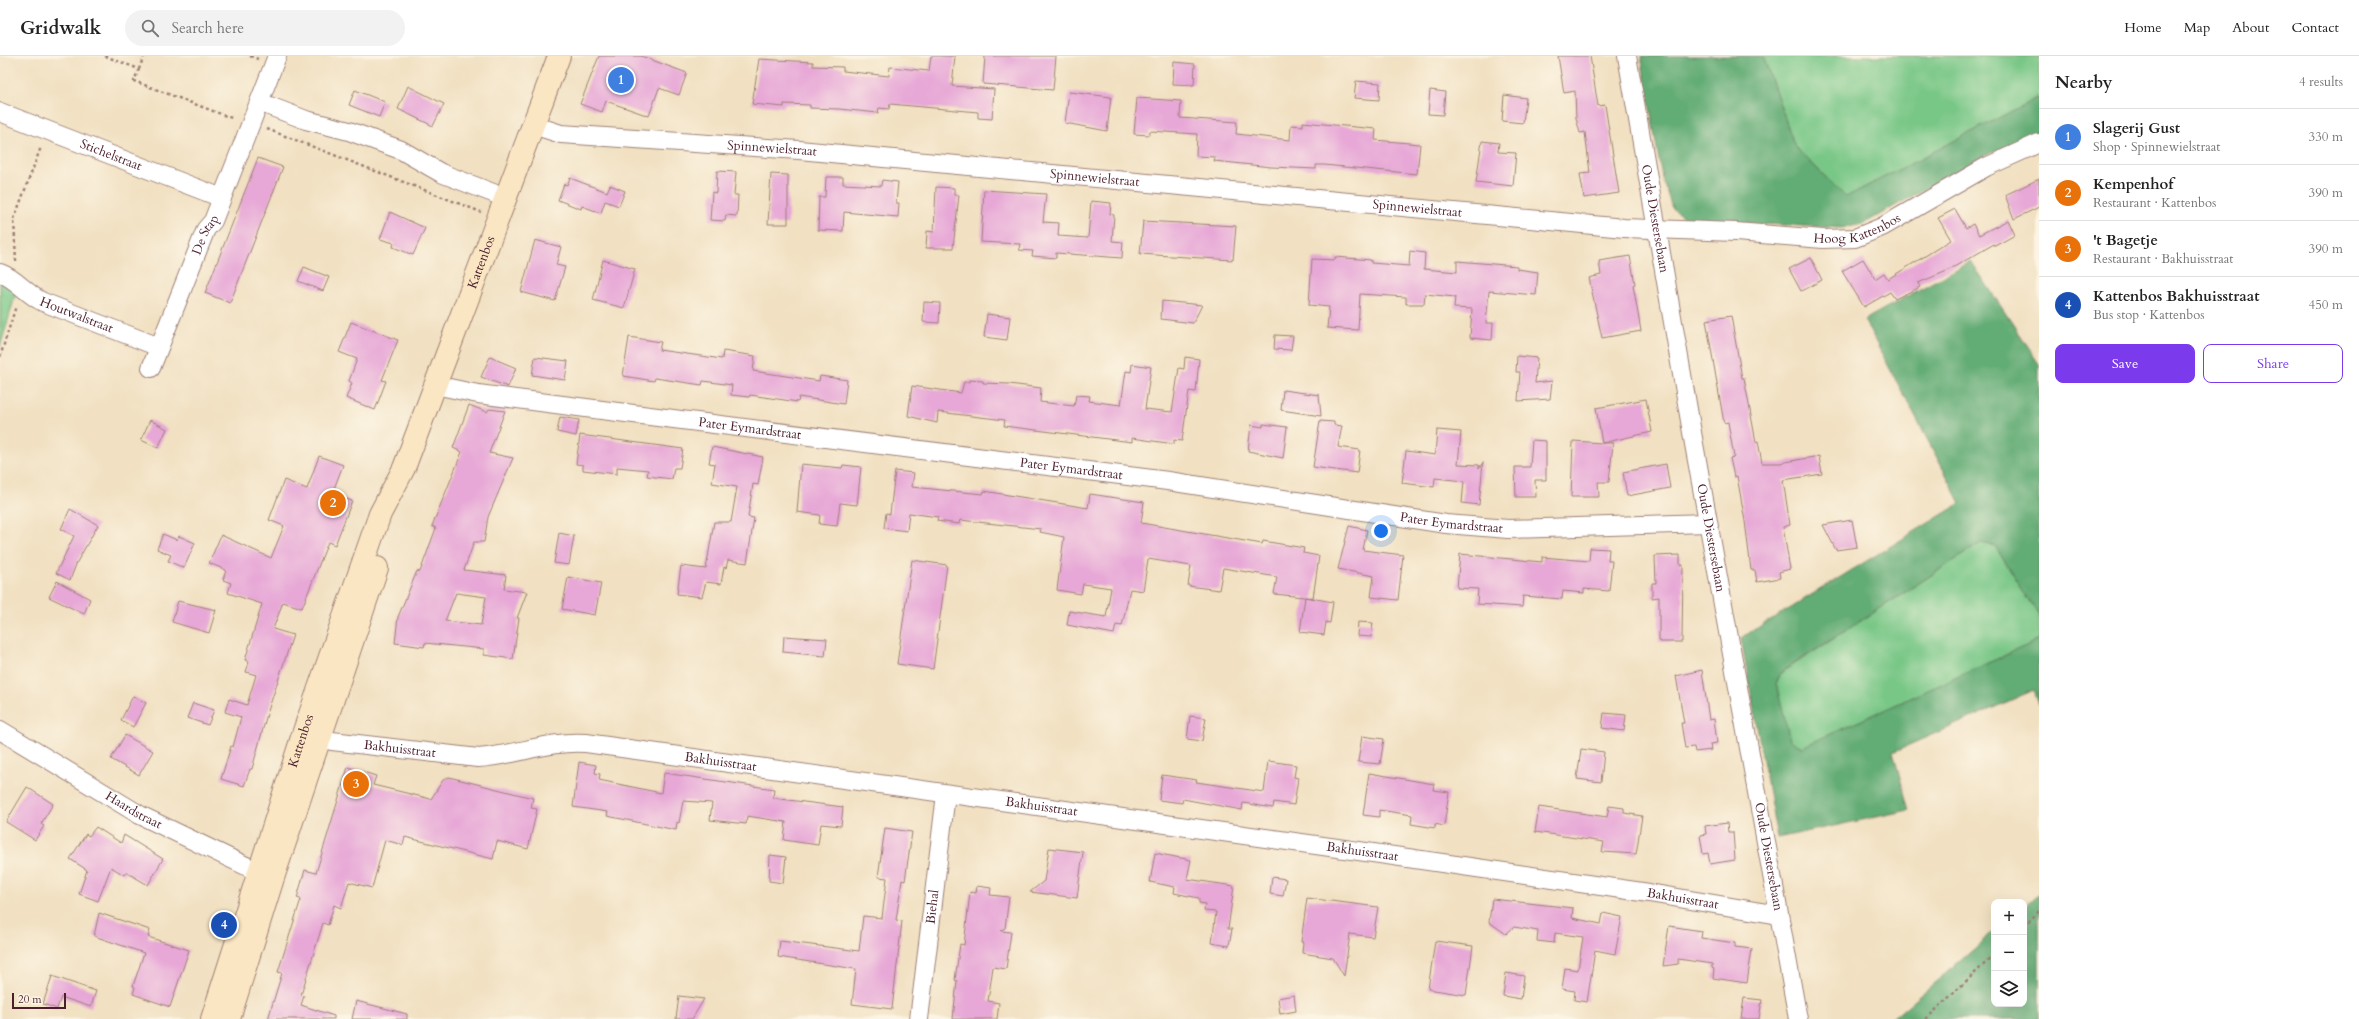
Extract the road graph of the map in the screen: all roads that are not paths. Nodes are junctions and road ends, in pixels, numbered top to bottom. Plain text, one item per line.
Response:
1 (277, 56) edge
2 (559, 56) edge
3 (1627, 56) edge
4 (259, 102) junction
5 (0, 112) edge
6 (533, 125) junction
7 (2039, 142) edge
8 (222, 198) junction
9 (506, 198) junction
10 (1656, 229) junction
11 (0, 273) edge
12 (159, 347) junction
13 (151, 368) dead end
14 (435, 385) junction
15 (1708, 523) junction
16 (0, 730) edge
17 (312, 736) junction
18 (946, 794) junction
19 (266, 875) junction
20 (1779, 915) junction
21 (212, 1019) edge
22 (229, 1019) edge
23 (919, 1019) edge
24 (1798, 1019) edge

1 - 4 street, De Stap
2 - 6 main road, Kattenbos
3 - 10 street, Oude Diestersebaan
4 - 8 street, De Stap
4 - 9 street
5 - 8 street, Stichelstraat
6 - 9 main road, Kattenbos
6 - 10 street, Spinnewielstraat
7 - 10 street, Hoog Kattenbos
8 - 12 street, De Stap
9 - 14 main road, Kattenbos
10 - 15 street, Oude Diestersebaan
11 - 12 street, Houtwalstraat
12 - 13 street, De Stap
14 - 15 street, Pater Eymardstraat
14 - 17 main road, Kattenbos
15 - 20 street, Oude Diestersebaan
16 - 19 street, Haardstraat
17 - 18 street, Bakhuisstraat
17 - 19 main road, Kattenbos
18 - 20 street, Bakhuisstraat
18 - 23 street, Biehal
19 - 21 main road, Kattenbos
19 - 22 main road, Kattenbos
20 - 24 street, Oude Diestersebaan

